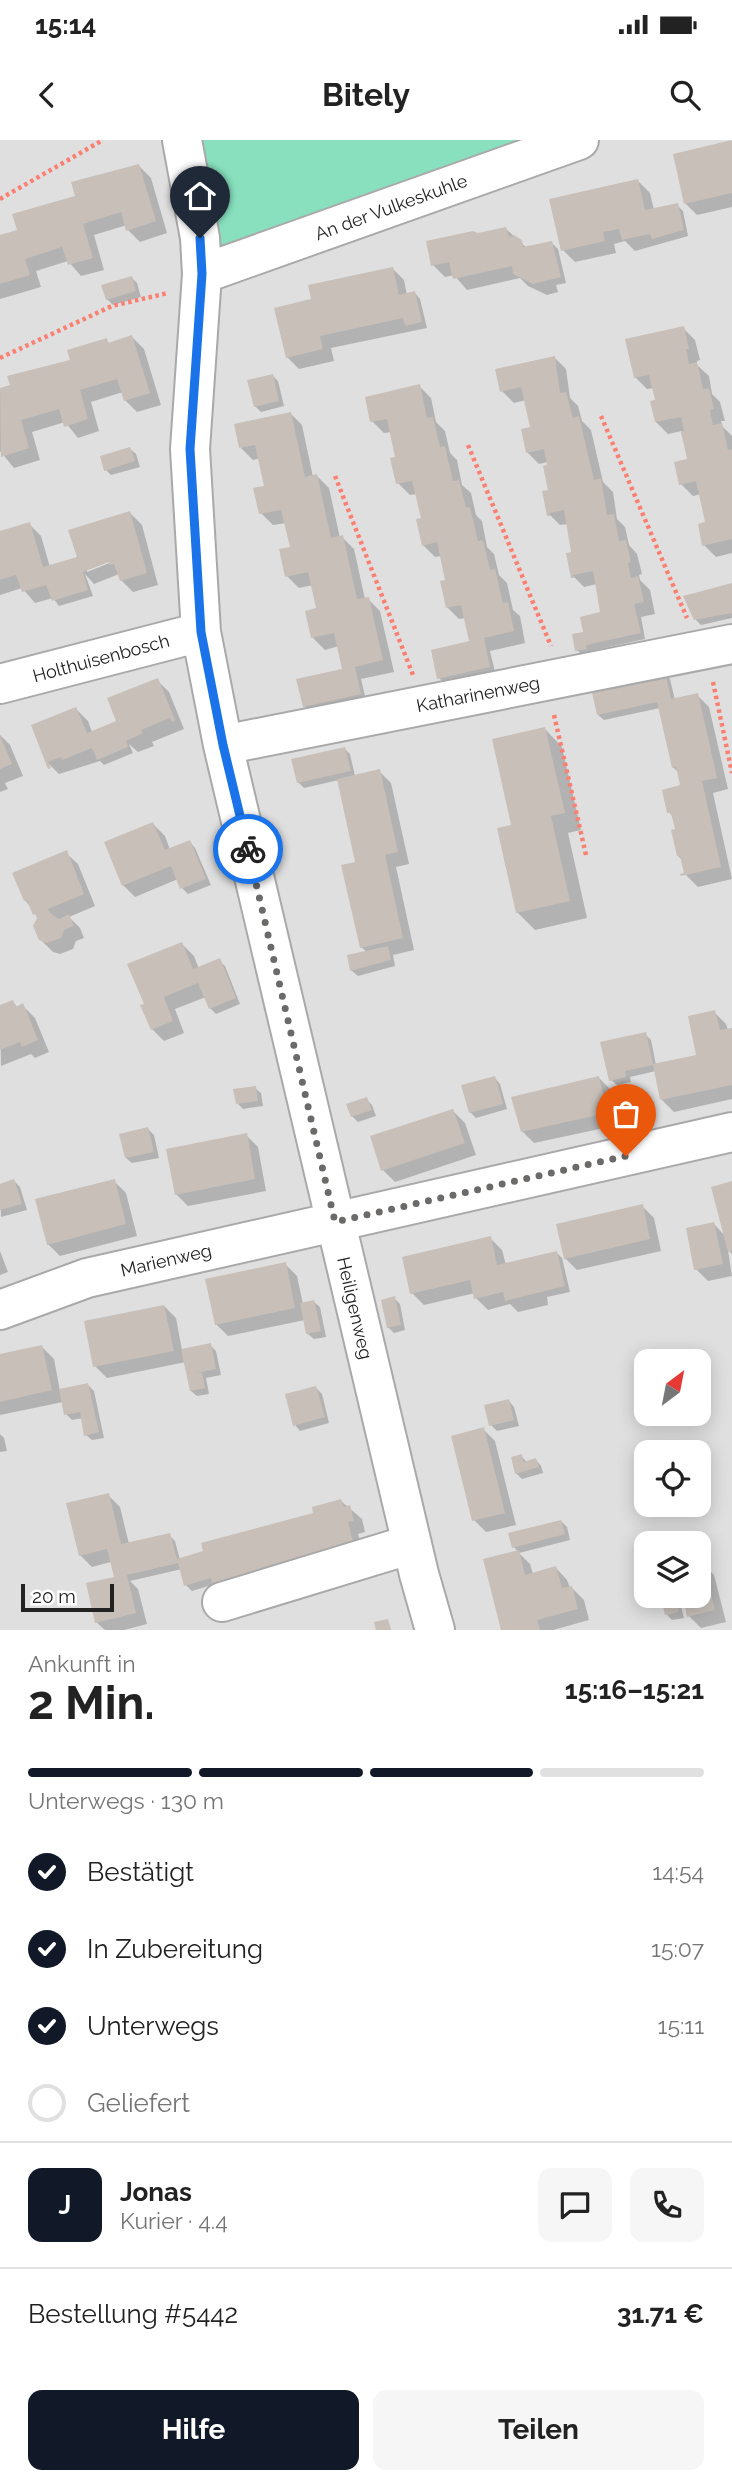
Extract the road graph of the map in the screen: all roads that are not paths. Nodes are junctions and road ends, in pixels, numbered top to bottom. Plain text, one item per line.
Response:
1 (182, 140) edge
2 (579, 140) edge
3 (201, 266) junction
4 (201, 632) junction
5 (713, 649) edge
6 (0, 684) edge
7 (223, 745) junction
8 (732, 1132) edge
9 (335, 1222) junction
10 (0, 1310) edge
11 (412, 1544) junction
12 (222, 1602) dead end
13 (435, 1630) edge

1 - 3 street, Heiligenweg
2 - 3 street, An der Vulkeskuhle
3 - 4 street, Heiligenweg
4 - 6 street, Holthuisenbosch
4 - 7 street, Heiligenweg
5 - 7 street, Katharinenweg
7 - 9 street, Heiligenweg
8 - 9 street, Marienweg
9 - 10 street, Marienweg
9 - 11 street, Heiligenweg
11 - 12 street
11 - 13 street, Heiligenweg

